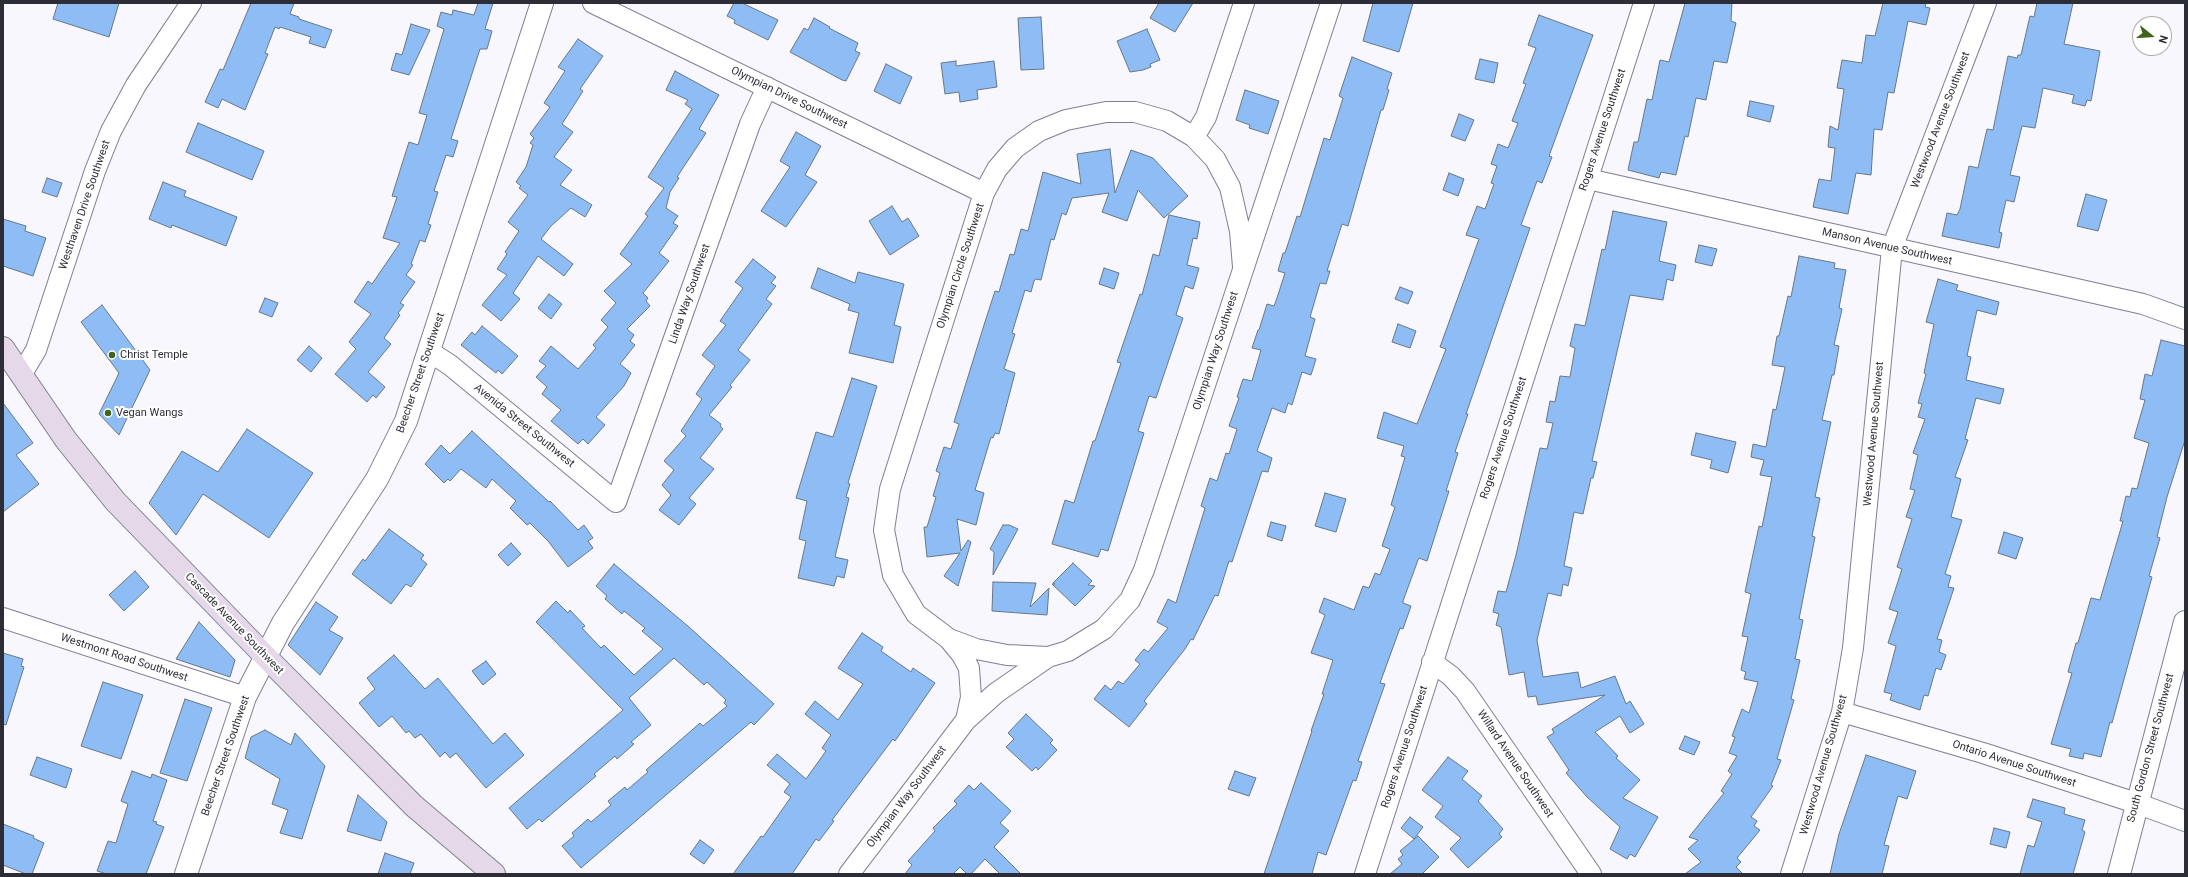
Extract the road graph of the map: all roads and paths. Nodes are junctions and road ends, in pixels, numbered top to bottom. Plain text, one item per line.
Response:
1 (191, 3) edge
2 (542, 3) edge
3 (593, 3) edge
4 (1244, 3) edge
5 (1331, 3) edge
6 (1644, 3) edge
7 (1986, 3) edge
8 (767, 88) junction
9 (1194, 137) junction
10 (1588, 180) junction
11 (984, 193) junction
12 (1892, 248) junction
13 (1243, 267) junction
14 (2185, 319) edge
15 (3, 348) edge
16 (430, 352) junction
17 (21, 375) junction
18 (616, 502) joint
19 (3, 618) edge
20 (2185, 622) edge
21 (949, 639) junction
22 (1007, 655) joint
23 (266, 657) junction
24 (1048, 657) junction
25 (1432, 662) junction
26 (245, 697) junction
27 (1842, 712) junction
28 (966, 720) junction
29 (2136, 803) junction
30 (2185, 821) edge
31 (186, 874) edge
32 (494, 874) edge
33 (849, 874) edge
34 (1365, 874) edge
35 (1590, 874) edge
36 (1791, 874) edge
37 (2119, 874) edge

1 - 17 street, Westhaven Drive Southwest
2 - 16 street, Beecher Street Southwest
3 - 8 street, Olympian Drive Southwest
4 - 9 street
5 - 13 street, Olympian Way Southwest
6 - 10 street, Rogers Avenue Southwest
7 - 12 street, Westwood Avenue Southwest
8 - 11 street, Olympian Drive Southwest
8 - 18 street, Linda Way Southwest
9 - 11 street, Olympian Circle Southwest
9 - 13 street, Olympian Circle Southwest
10 - 12 street, Manson Avenue Southwest
10 - 25 street, Rogers Avenue Southwest
11 - 21 street, Olympian Circle Southwest
12 - 14 street, Manson Avenue Southwest
12 - 27 street, Westwood Avenue Southwest
13 - 24 street, Olympian Way Southwest
15 - 17 main road, Cascade Avenue Southwest
16 - 18 street, Avenida Street Southwest
16 - 23 street, Beecher Street Southwest
17 - 23 main road, Cascade Avenue Southwest
19 - 26 street, Westmont Road Southwest
20 - 29 street, South Gordon Street Southwest
21 - 22 street, Olympian Circle Southwest
21 - 28 street, Olympian Way Southwest
22 - 24 street, Olympian Way Southwest
23 - 26 street, Beecher Street Southwest
23 - 32 main road, Cascade Avenue Southwest
24 - 28 street, Olympian Way Southwest
25 - 34 street, Rogers Avenue Southwest
25 - 35 street, Willard Avenue Southwest
26 - 31 street, Beecher Street Southwest
27 - 29 street, Ontario Avenue Southwest
27 - 36 street, Westwood Avenue Southwest
28 - 33 street, Olympian Way Southwest
29 - 30 street, Ontario Avenue Southwest
29 - 37 street, South Gordon Street Southwest

